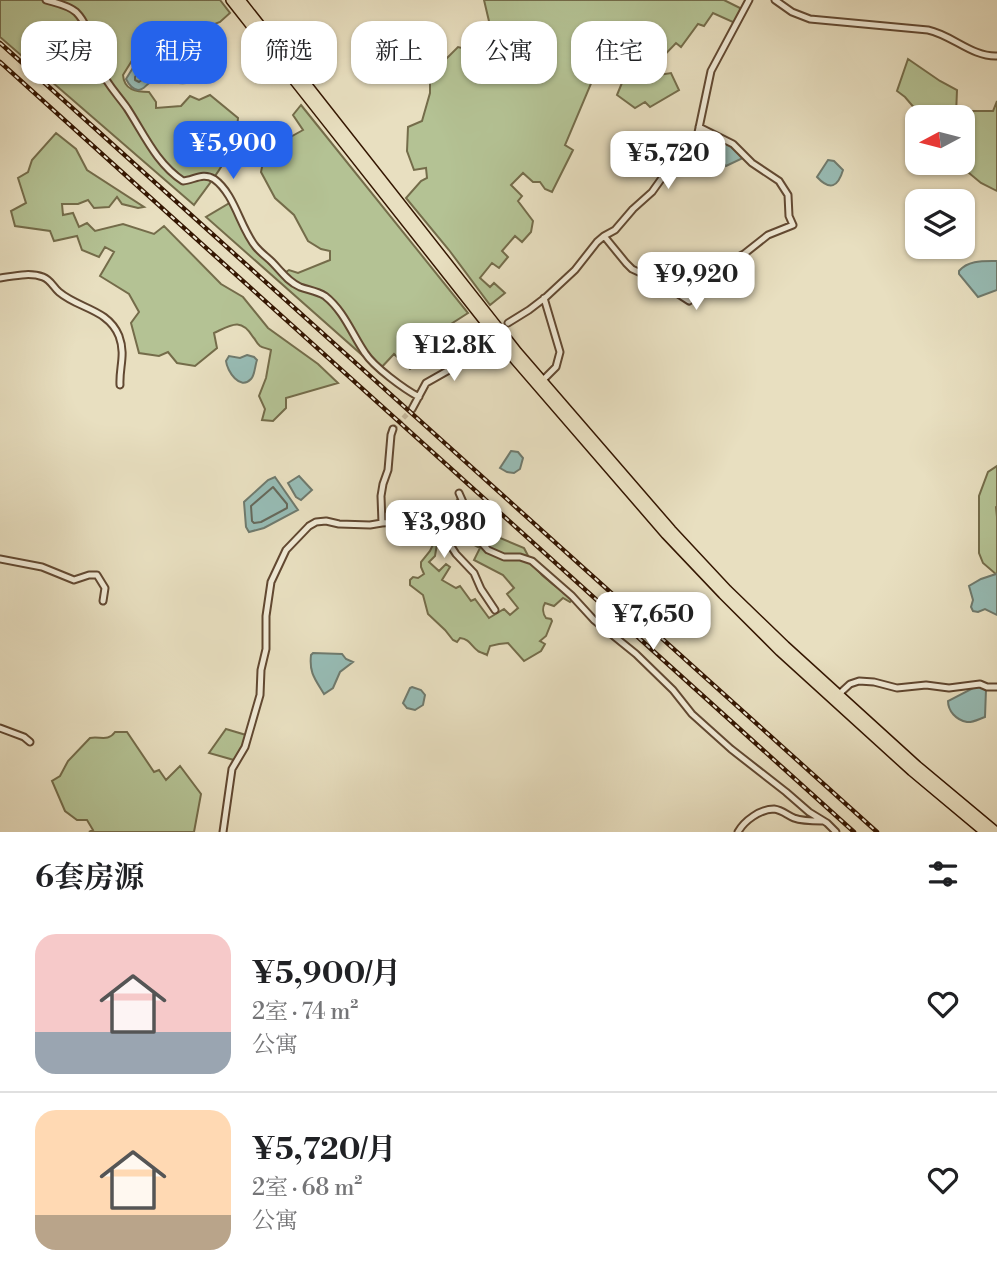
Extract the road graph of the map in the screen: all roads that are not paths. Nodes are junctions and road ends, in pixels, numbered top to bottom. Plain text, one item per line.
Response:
1 (46, 0) edge
2 (232, 0) edge
3 (240, 0) edge
4 (749, 0) edge
5 (775, 0) edge
6 (997, 56) edge
7 (699, 127) junction
8 (604, 236) junction
9 (0, 278) edge
10 (544, 298) junction
11 (508, 323) dead end
12 (486, 338) dead end
13 (541, 382) junction
14 (120, 385) dead end
15 (419, 397) junction
16 (412, 409) tunnel mouth
17 (393, 429) tunnel mouth
18 (459, 493) dead end
19 (468, 514) junction
20 (382, 523) junction
21 (450, 545) junction
22 (0, 559) edge
23 (103, 601) dead end
24 (495, 610) dead end
25 (997, 687) edge
26 (838, 695) junction
27 (0, 728) edge
28 (30, 742) dead end
29 (824, 821) junction
30 (223, 832) edge
31 (738, 832) edge
32 (836, 832) edge
33 (985, 832) edge
34 (996, 832) edge

1 - 15 street
2 - 33 main road
3 - 13 main road
4 - 7 street
5 - 6 street
7 - 8 street
7 - 8 street
8 - 10 street
9 - 14 street
10 - 11 street
10 - 13 street
12 - 15 street
13 - 26 main road
15 - 16 street
17 - 20 street
18 - 19 street
19 - 21 street
19 - 29 street
20 - 21 street
20 - 30 street
21 - 24 street
22 - 23 street
25 - 26 street
26 - 34 main road
27 - 28 street
29 - 31 street
29 - 32 street

